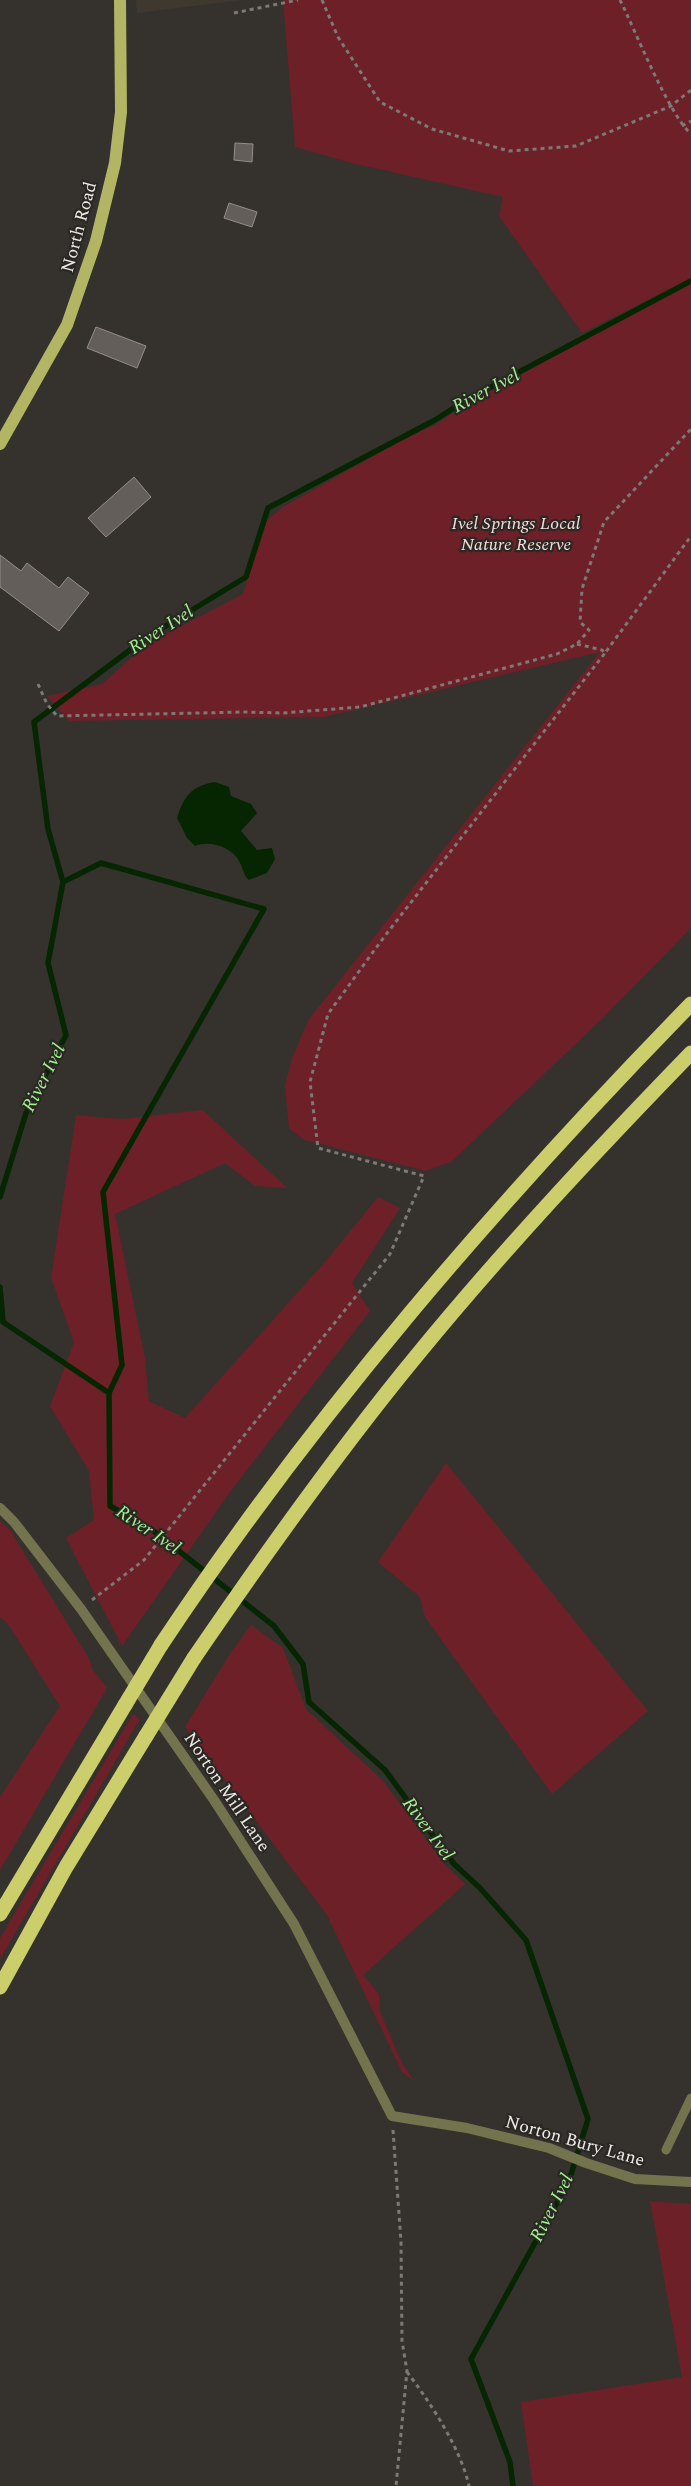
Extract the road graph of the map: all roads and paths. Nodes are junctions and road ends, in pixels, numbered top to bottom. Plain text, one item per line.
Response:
1 (120, 0) edge
2 (298, 0) edge
3 (322, 0) edge
4 (620, 0) edge
5 (234, 13) dead end
6 (691, 90) edge
7 (671, 106) junction
8 (691, 120) edge
9 (682, 126) junction
10 (691, 134) edge
11 (691, 430) edge
12 (0, 444) edge
13 (691, 536) edge
14 (577, 644) junction
15 (605, 653) junction
16 (38, 684) dead end
17 (691, 1004) edge
18 (691, 1053) edge
19 (0, 1508) edge
20 (81, 1609) junction
21 (0, 1914) edge
22 (0, 1987) edge
23 (691, 2098) edge
24 (392, 2116) junction
25 (666, 2150) dead end
26 (691, 2182) edge
27 (407, 2371) junction
28 (396, 2486) edge
29 (469, 2486) edge

1 - 12 main road, North Road
2 - 5 path
3 - 7 path
4 - 7 path
6 - 7 path
7 - 9 path
8 - 9 path
9 - 10 path
11 - 14 path
13 - 15 path
14 - 15 path
14 - 16 path
15 - 20 path
17 - 21 highway, bridge
18 - 22 highway, bridge
19 - 20 street, Norton Mill Lane
20 - 24 street, Norton Mill Lane
23 - 25 lane
24 - 26 street, Norton Bury Lane
24 - 27 path
27 - 28 path
27 - 29 path

